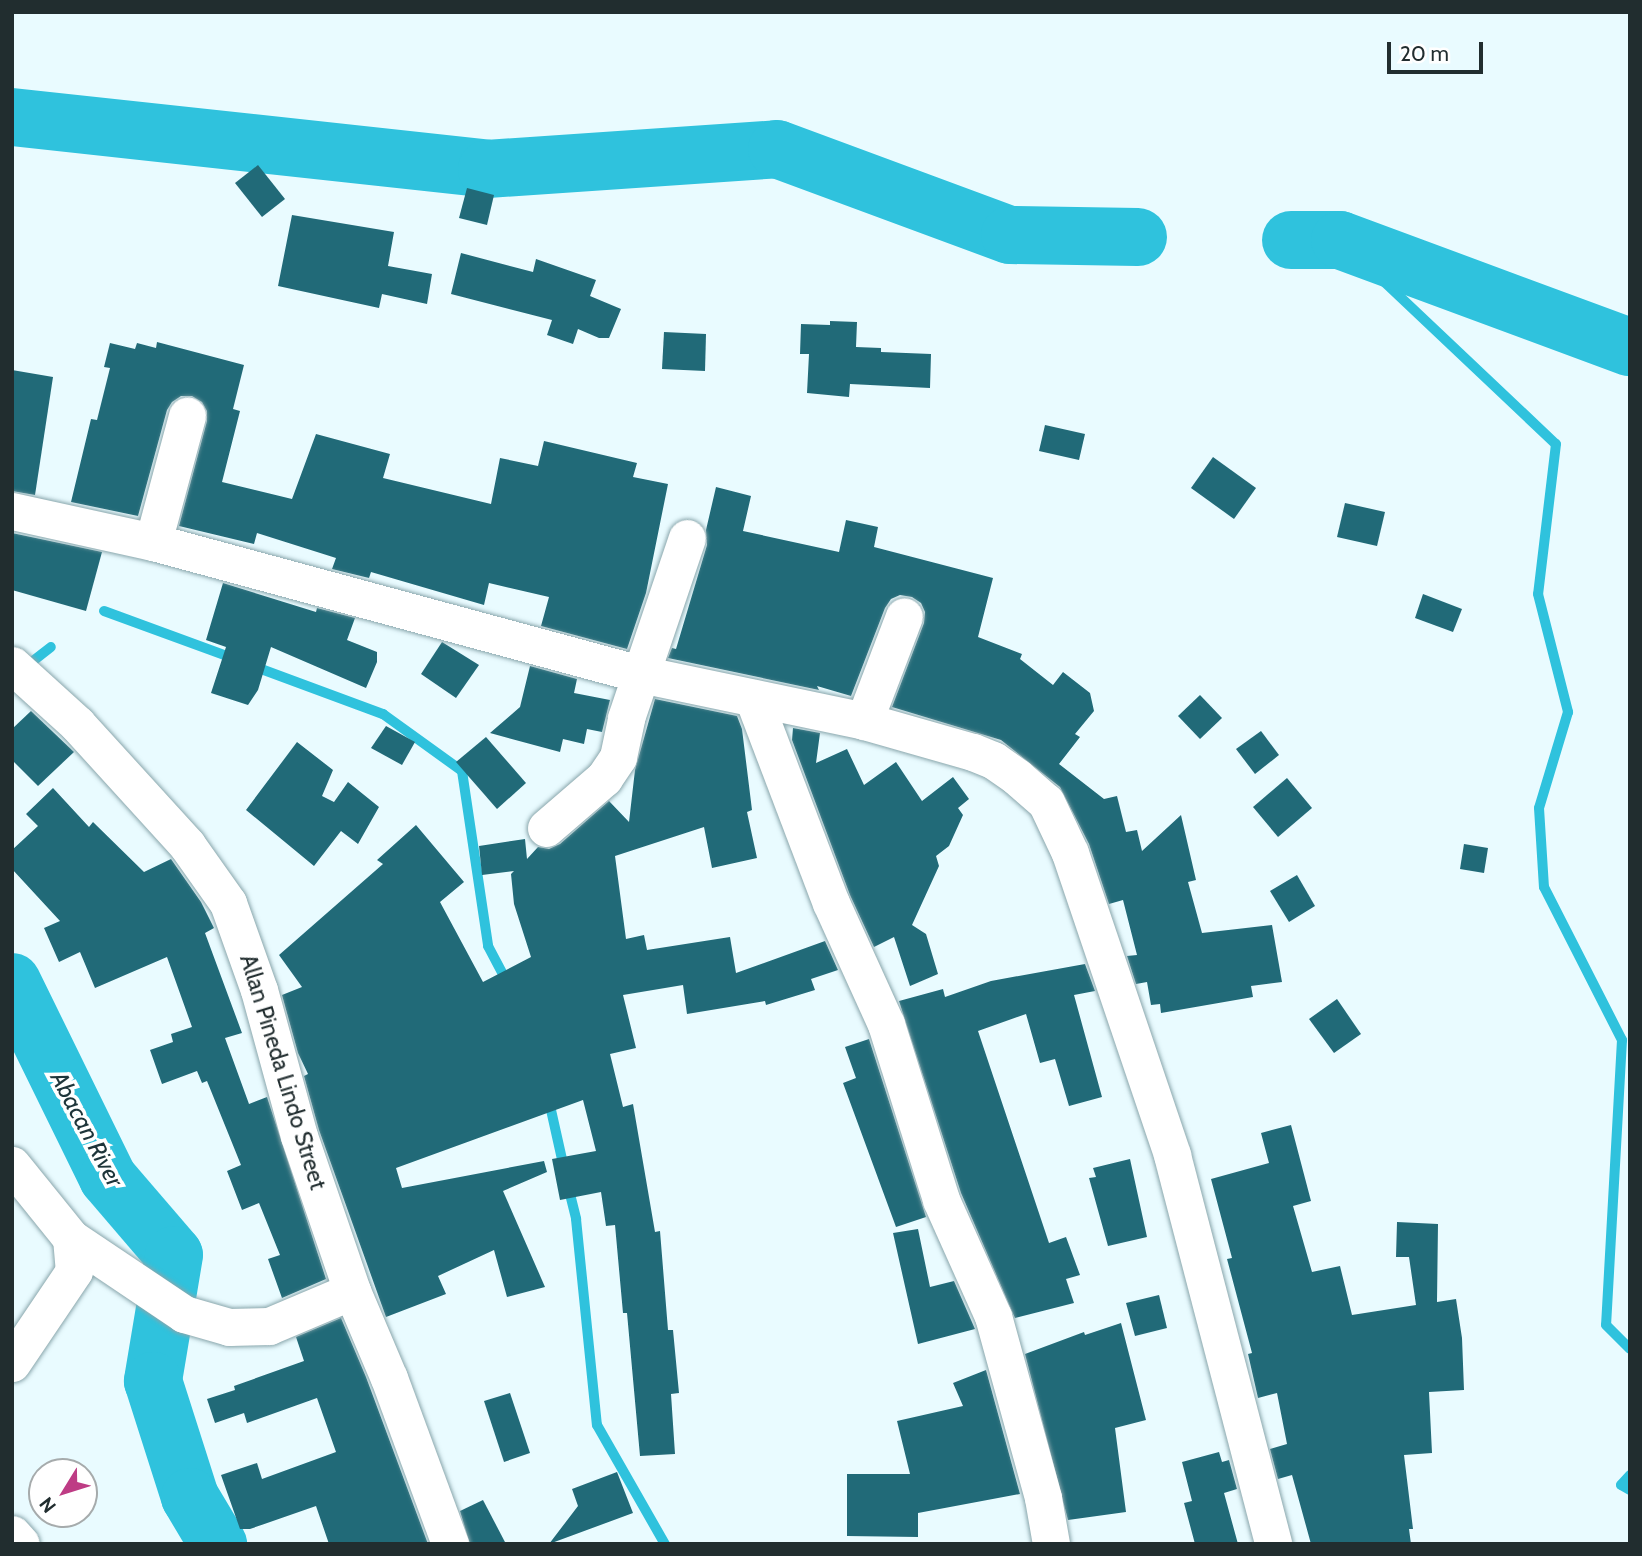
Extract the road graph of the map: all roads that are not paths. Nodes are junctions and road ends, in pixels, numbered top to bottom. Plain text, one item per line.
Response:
1 (187, 416) dead end
2 (12, 512) edge
3 (687, 537) dead end
4 (153, 542) junction
5 (904, 616) dead end
6 (12, 665) edge
7 (640, 674) junction
8 (753, 698) junction
9 (864, 721) junction
10 (546, 828) dead end
11 (12, 1166) edge
12 (71, 1238) junction
13 (352, 1291) junction
14 (12, 1363) edge
15 (12, 1534) edge
16 (21, 1544) edge
17 (450, 1544) edge
18 (1051, 1544) edge
19 (1273, 1544) edge

1 - 4 street
2 - 4 street
3 - 7 street
4 - 7 street
5 - 9 street
6 - 13 street, Allan Pineda Lindo Street
7 - 8 street
7 - 10 street
8 - 9 street
8 - 18 street
9 - 19 street
11 - 12 street
12 - 13 street
12 - 14 street
13 - 17 street, Allan Pineda Lindo Street
15 - 16 street

